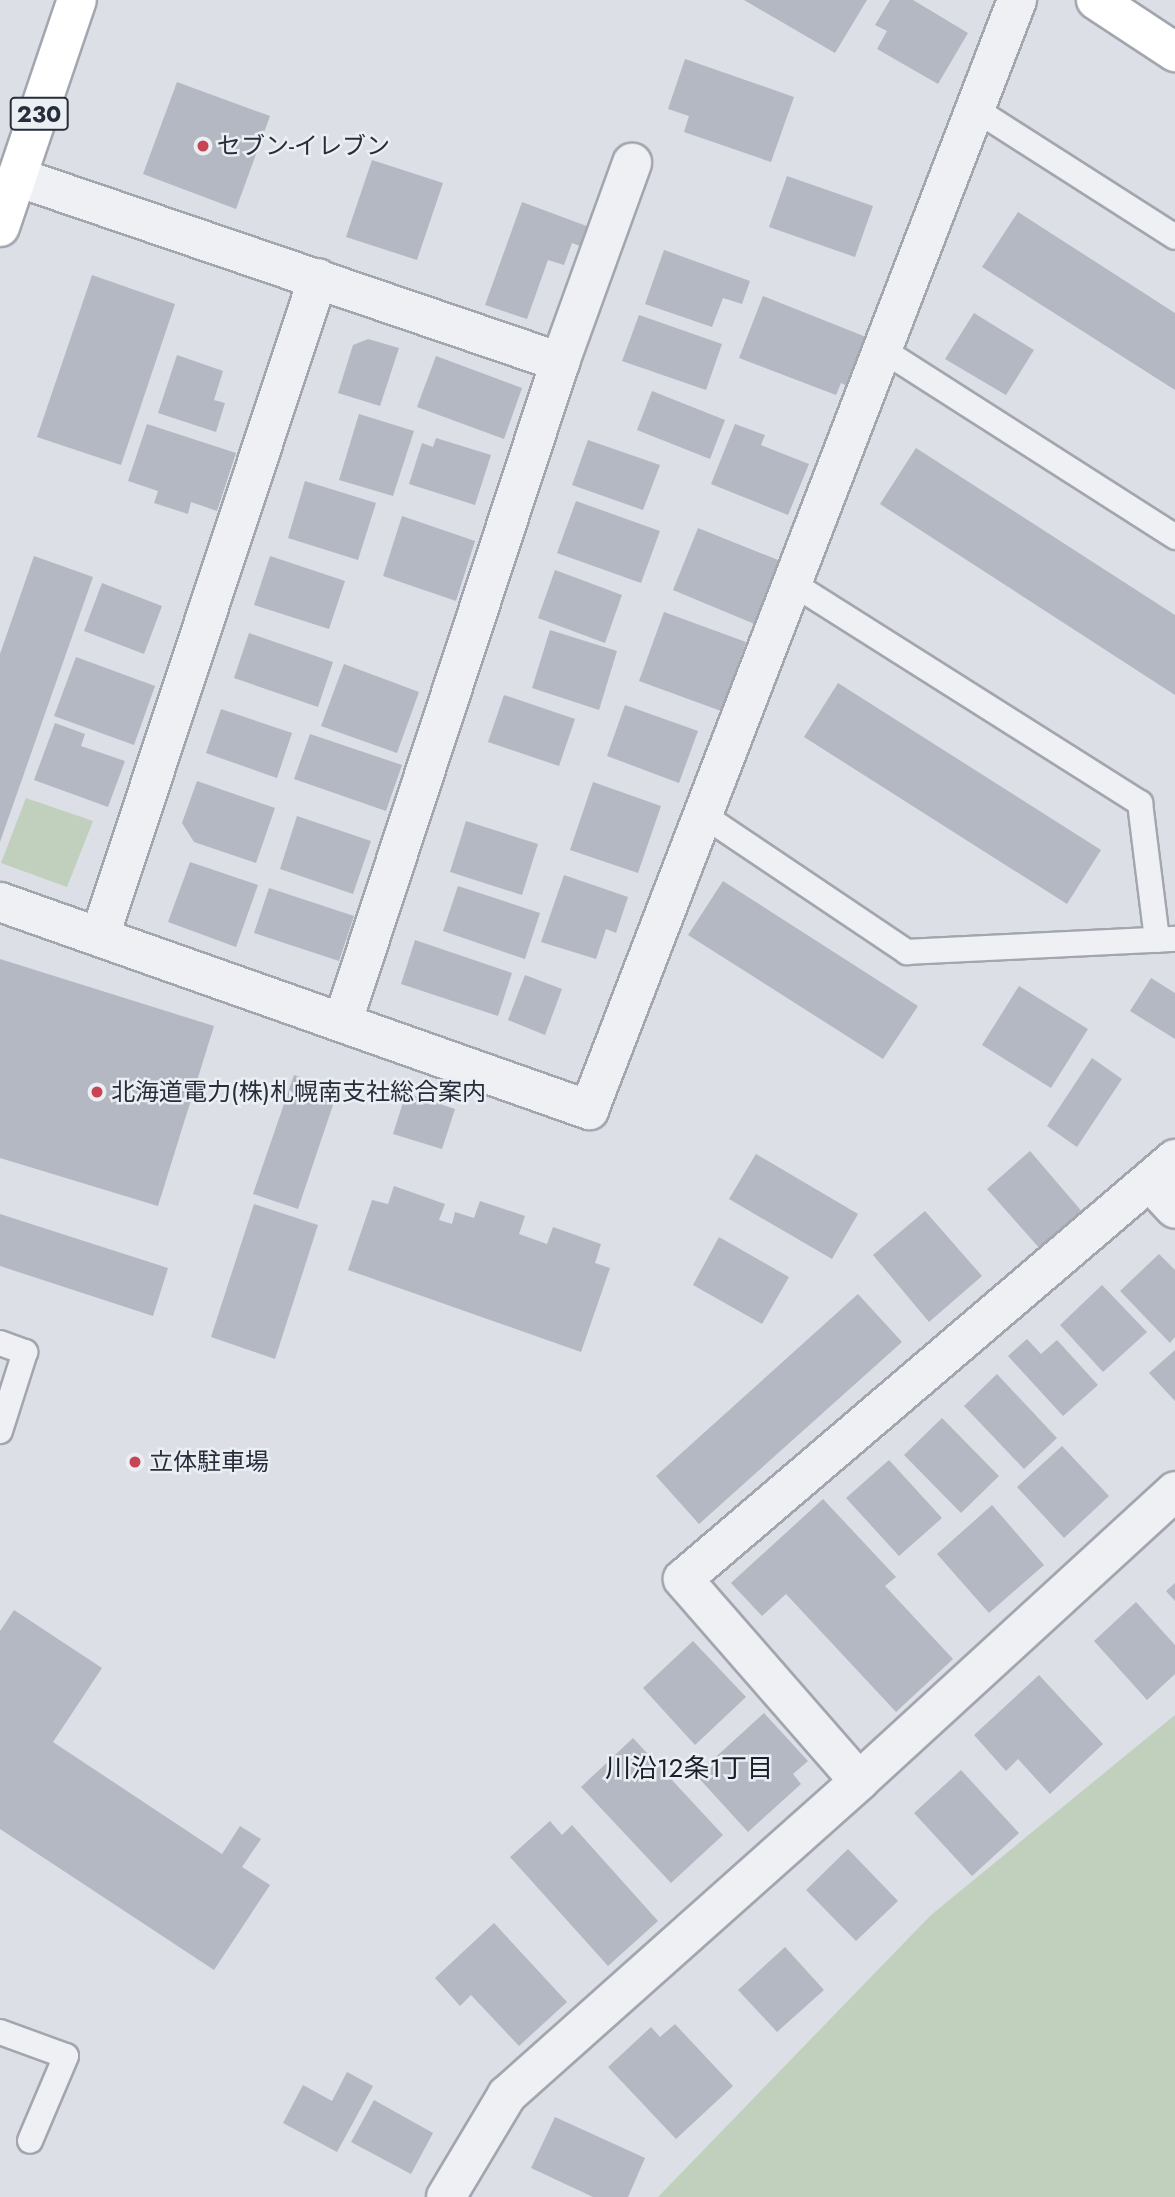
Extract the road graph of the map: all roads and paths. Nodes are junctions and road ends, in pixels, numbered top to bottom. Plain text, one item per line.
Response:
1 (77, 0) edge
2 (1017, 0) edge
3 (1096, 0) edge
4 (1175, 52) edge
5 (975, 109) junction
6 (632, 163) dead end
7 (17, 177) junction
8 (0, 228) edge
9 (1175, 237) edge
10 (318, 278) junction
11 (883, 350) junction
12 (560, 362) junction
13 (1175, 537) edge
14 (792, 583) junction
15 (703, 815) junction
16 (0, 902) edge
17 (100, 936) junction
18 (1166, 940) edge
19 (344, 1021) junction
20 (1167, 1183) edge
21 (0, 1343) edge
22 (0, 1431) edge
23 (1175, 1491) edge
24 (859, 1781) junction
25 (0, 2032) edge
26 (30, 2141) dead end
27 (446, 2197) edge

1 - 7 main road, 230
2 - 5 street
3 - 4 main road
5 - 9 lane
5 - 11 street
6 - 12 street
7 - 8 main road, 230
7 - 10 street
10 - 12 street
10 - 17 street
11 - 13 lane
11 - 14 street
12 - 19 street
14 - 15 street
14 - 18 lane
15 - 18 lane
15 - 19 street
16 - 17 street
17 - 19 street
20 - 24 street
21 - 22 lane
23 - 24 street
24 - 27 street
25 - 26 lane

